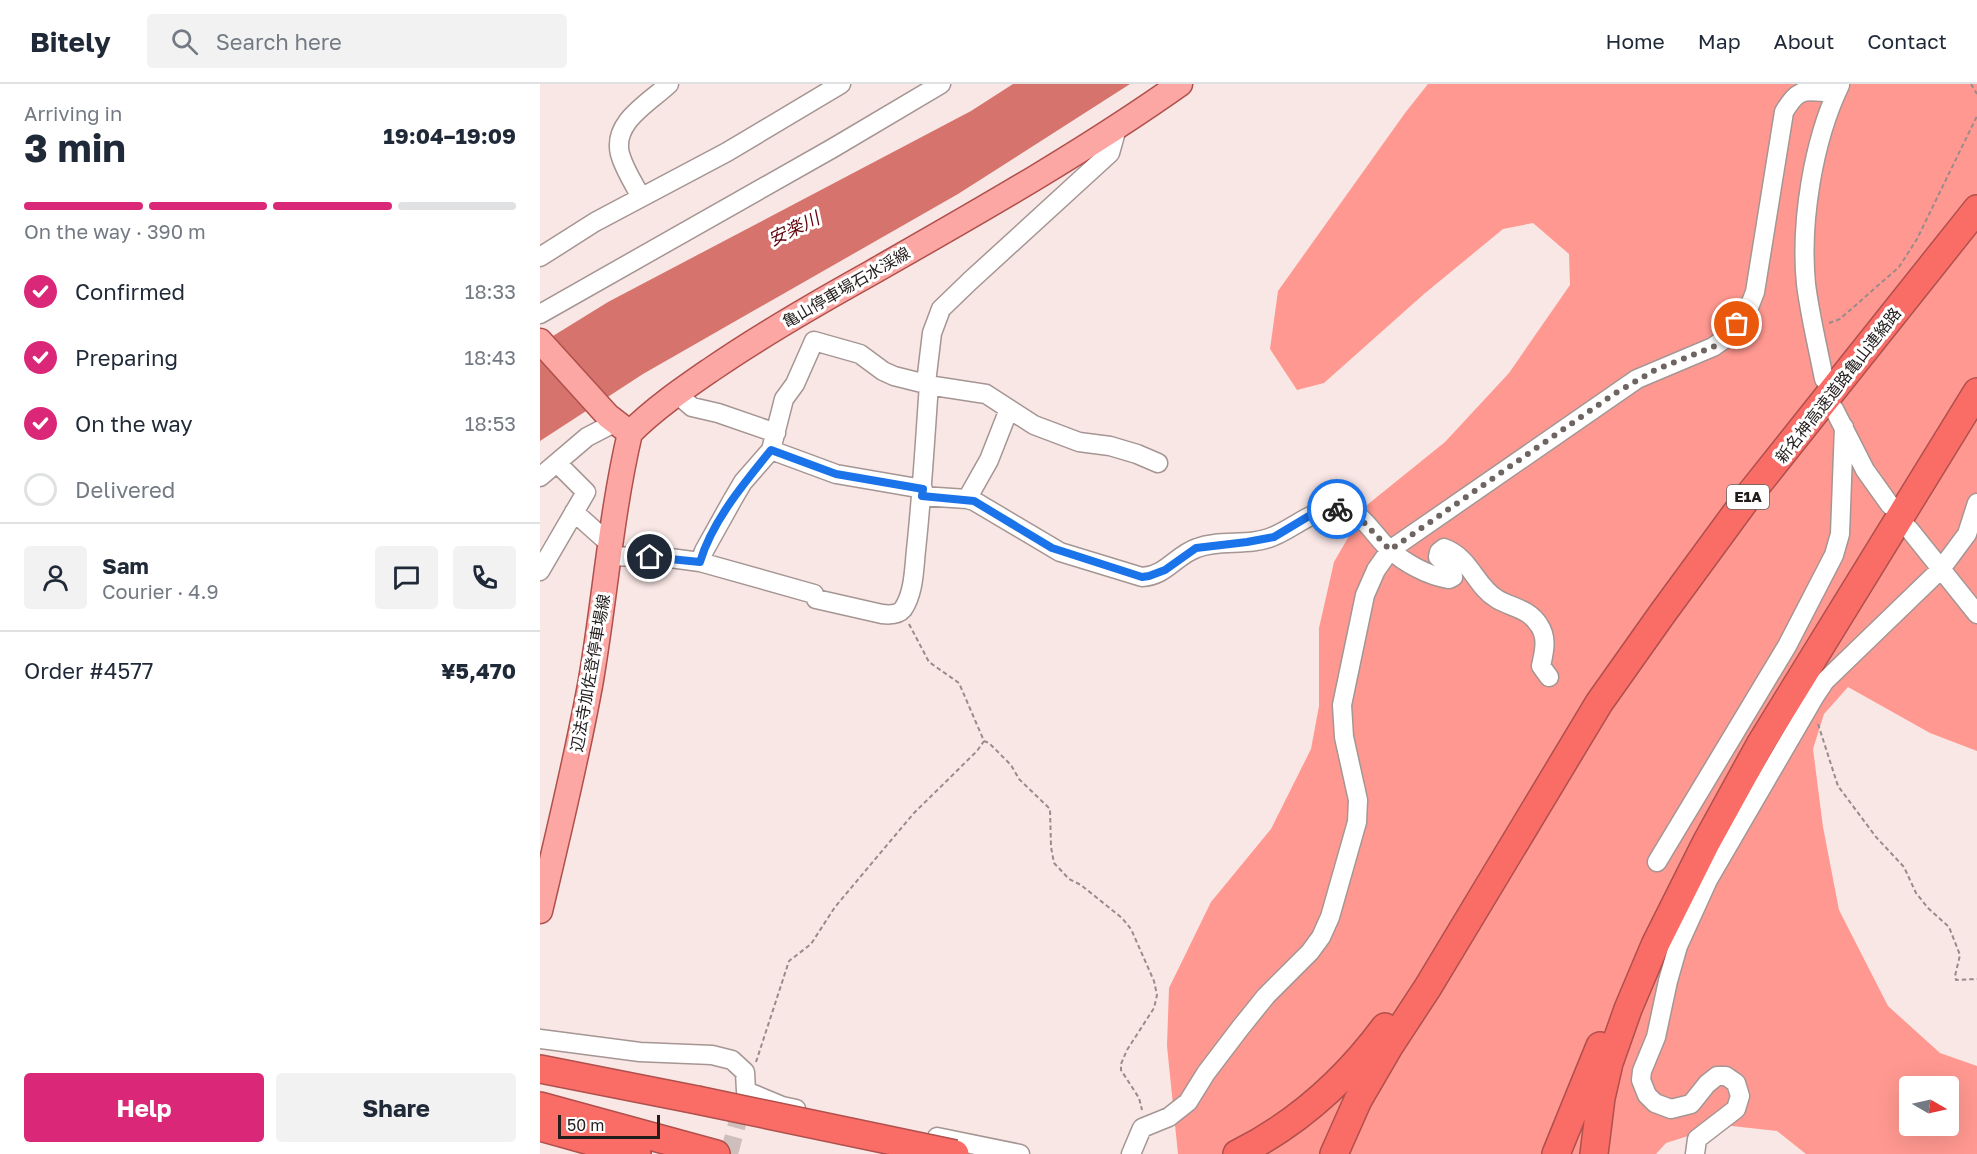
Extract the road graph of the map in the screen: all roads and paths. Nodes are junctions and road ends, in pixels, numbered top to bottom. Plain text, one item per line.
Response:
1 (669, 84) edge
2 (841, 84) edge
3 (941, 84) edge
4 (1180, 84) edge
5 (1971, 84) edge
6 (1838, 89) edge
7 (1977, 94) edge
8 (1977, 116) edge
9 (1117, 128) junction
10 (641, 197) junction
11 (1977, 209) edge
12 (540, 257) edge
13 (540, 314) edge
14 (1812, 320) junction
15 (540, 341) edge
16 (1824, 379) dead end
17 (927, 384) junction
18 (1977, 392) edge
19 (676, 393) junction
20 (1009, 409) junction
21 (1834, 409) dead end
22 (618, 424) junction
23 (1844, 427) junction
24 (774, 442) junction
25 (548, 462) edge
26 (1158, 463) dead end
27 (540, 477) edge
28 (923, 493) junction
29 (967, 499) junction
30 (1977, 502) edge
31 (1890, 506) dead end
32 (574, 512) junction
33 (1900, 531) junction
34 (1390, 550) junction
35 (610, 551) junction
36 (700, 562) junction
37 (1941, 569) junction
38 (540, 571) edge
39 (902, 611) junction
40 (1977, 614) edge
41 (1549, 677) dead end
42 (1809, 709) junction
43 (984, 741) junction
44 (1540, 801) junction
45 (1657, 862) dead end
46 (540, 911) edge
47 (1977, 979) edge
48 (540, 1039) edge
49 (540, 1069) edge
50 (745, 1072) junction
51 (746, 1091) junction
52 (540, 1106) edge
53 (738, 1120) tunnel mouth
54 (540, 1127) edge
55 (1142, 1128) junction
56 (636, 1154) edge
57 (716, 1154) edge
58 (955, 1154) edge
59 (1020, 1154) edge
60 (1131, 1154) edge
61 (1237, 1154) edge
62 (1334, 1154) edge
63 (1556, 1154) edge
64 (1594, 1154) edge
65 (1695, 1154) edge

1 - 10 street
2 - 10 street
3 - 13 street
4 - 9 main road, 亀山停車場石水渓線
5 - 7 path
6 - 14 street
6 - 34 street
8 - 14 path
9 - 17 street
9 - 19 main road, 亀山停車場石水渓線
10 - 12 street
11 - 44 highway, 新名神高速道路亀山連絡路 / E1A
14 - 16 street
15 - 22 main road
17 - 20 street
17 - 24 street
17 - 28 street
18 - 33 highway
19 - 22 main road, 亀山停車場石水渓線
19 - 24 street
20 - 26 street
20 - 29 street
21 - 23 street
22 - 25 street
22 - 35 main road, 辺法寺加佐登停車場線
23 - 31 street
23 - 45 street
24 - 28 street
24 - 36 street
25 - 27 street
25 - 32 street
28 - 29 street
28 - 39 street
29 - 34 street
30 - 37 street
32 - 35 street
32 - 38 street
33 - 37 street
33 - 63 highway
33 - 64 highway
34 - 41 street
34 - 55 street
35 - 36 street
35 - 46 main road, 辺法寺加佐登停車場線
36 - 39 street
37 - 40 street
37 - 42 street
39 - 43 path
42 - 47 path
42 - 65 street
43 - 50 path
43 - 55 path
44 - 61 highway
44 - 62 highway
48 - 50 street
49 - 58 highway, bridge
50 - 51 street
51 - 53 street
51 - 59 street
52 - 57 highway
54 - 56 highway
55 - 60 street

